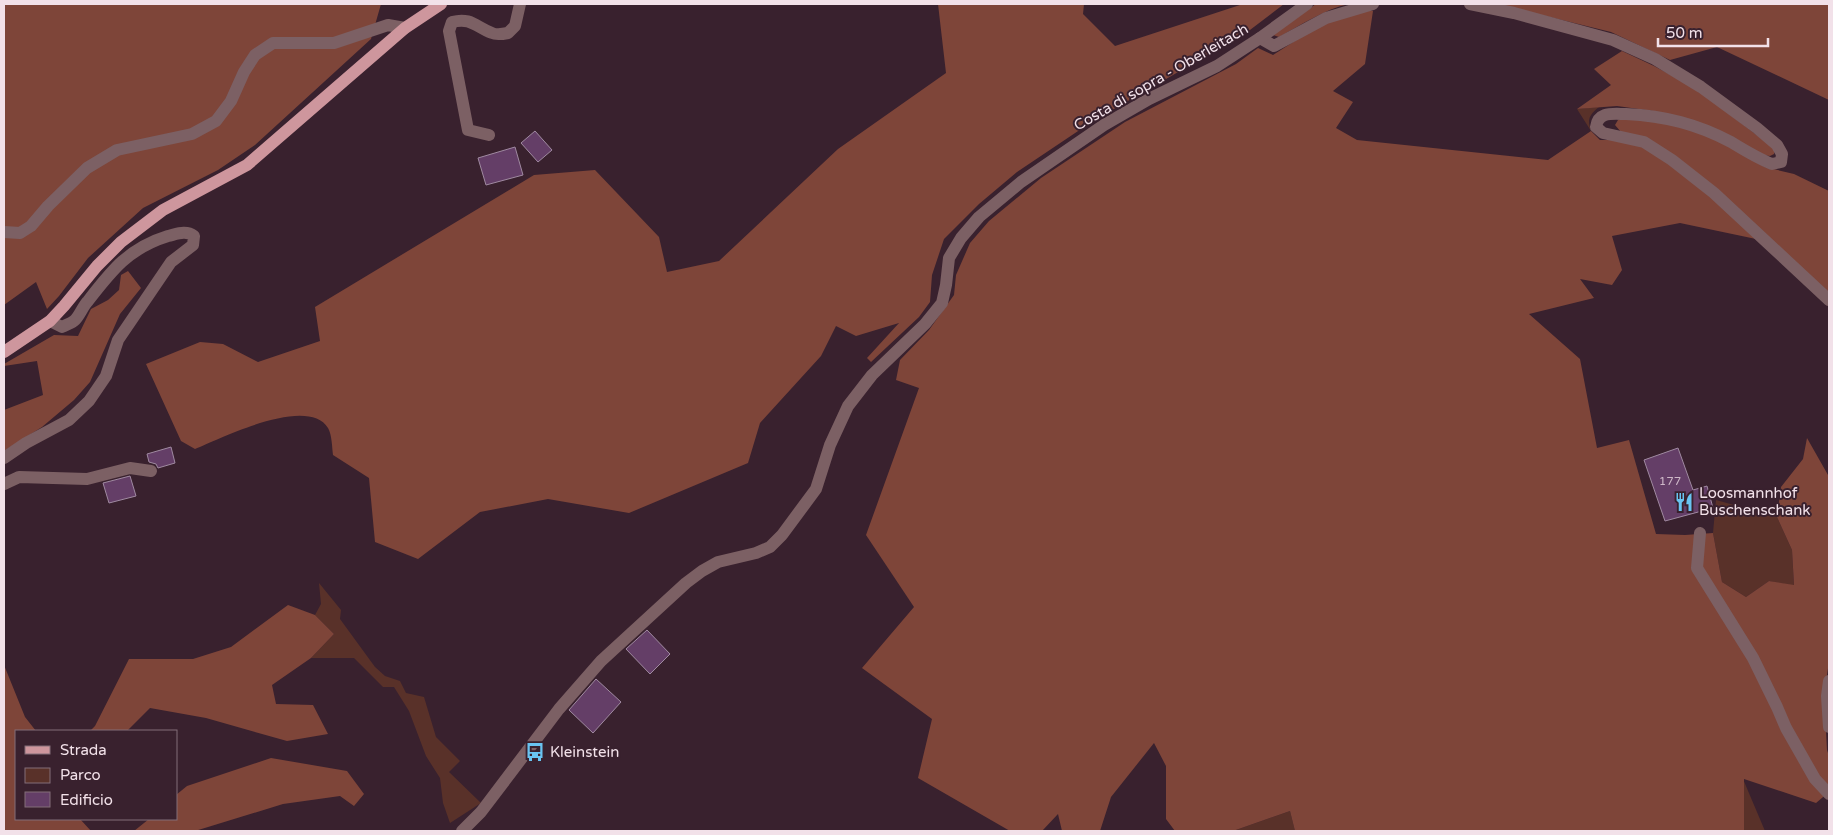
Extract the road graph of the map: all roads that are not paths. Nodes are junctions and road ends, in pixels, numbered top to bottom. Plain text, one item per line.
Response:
1 (442, 4) edge
2 (520, 4) edge
3 (1307, 4) edge
4 (1373, 4) edge
5 (1470, 4) edge
6 (405, 28) junction
7 (1260, 38) junction
8 (489, 135) dead end
9 (4, 232) edge
10 (1829, 300) edge
11 (50, 321) junction
12 (4, 352) edge
13 (4, 458) edge
14 (151, 471) dead end
15 (4, 484) edge
16 (1700, 534) dead end
17 (1829, 682) edge
18 (1829, 727) edge
19 (1829, 794) edge
20 (462, 831) edge

1 - 6 main road
2 - 8 street
3 - 7 street, Costa di sopra - Oberleitach
4 - 7 street
5 - 10 street
6 - 9 street
6 - 11 main road
7 - 20 street, Costa di sopra - Oberleitach
11 - 12 main road
11 - 13 street
14 - 15 street
16 - 19 street
17 - 18 street

